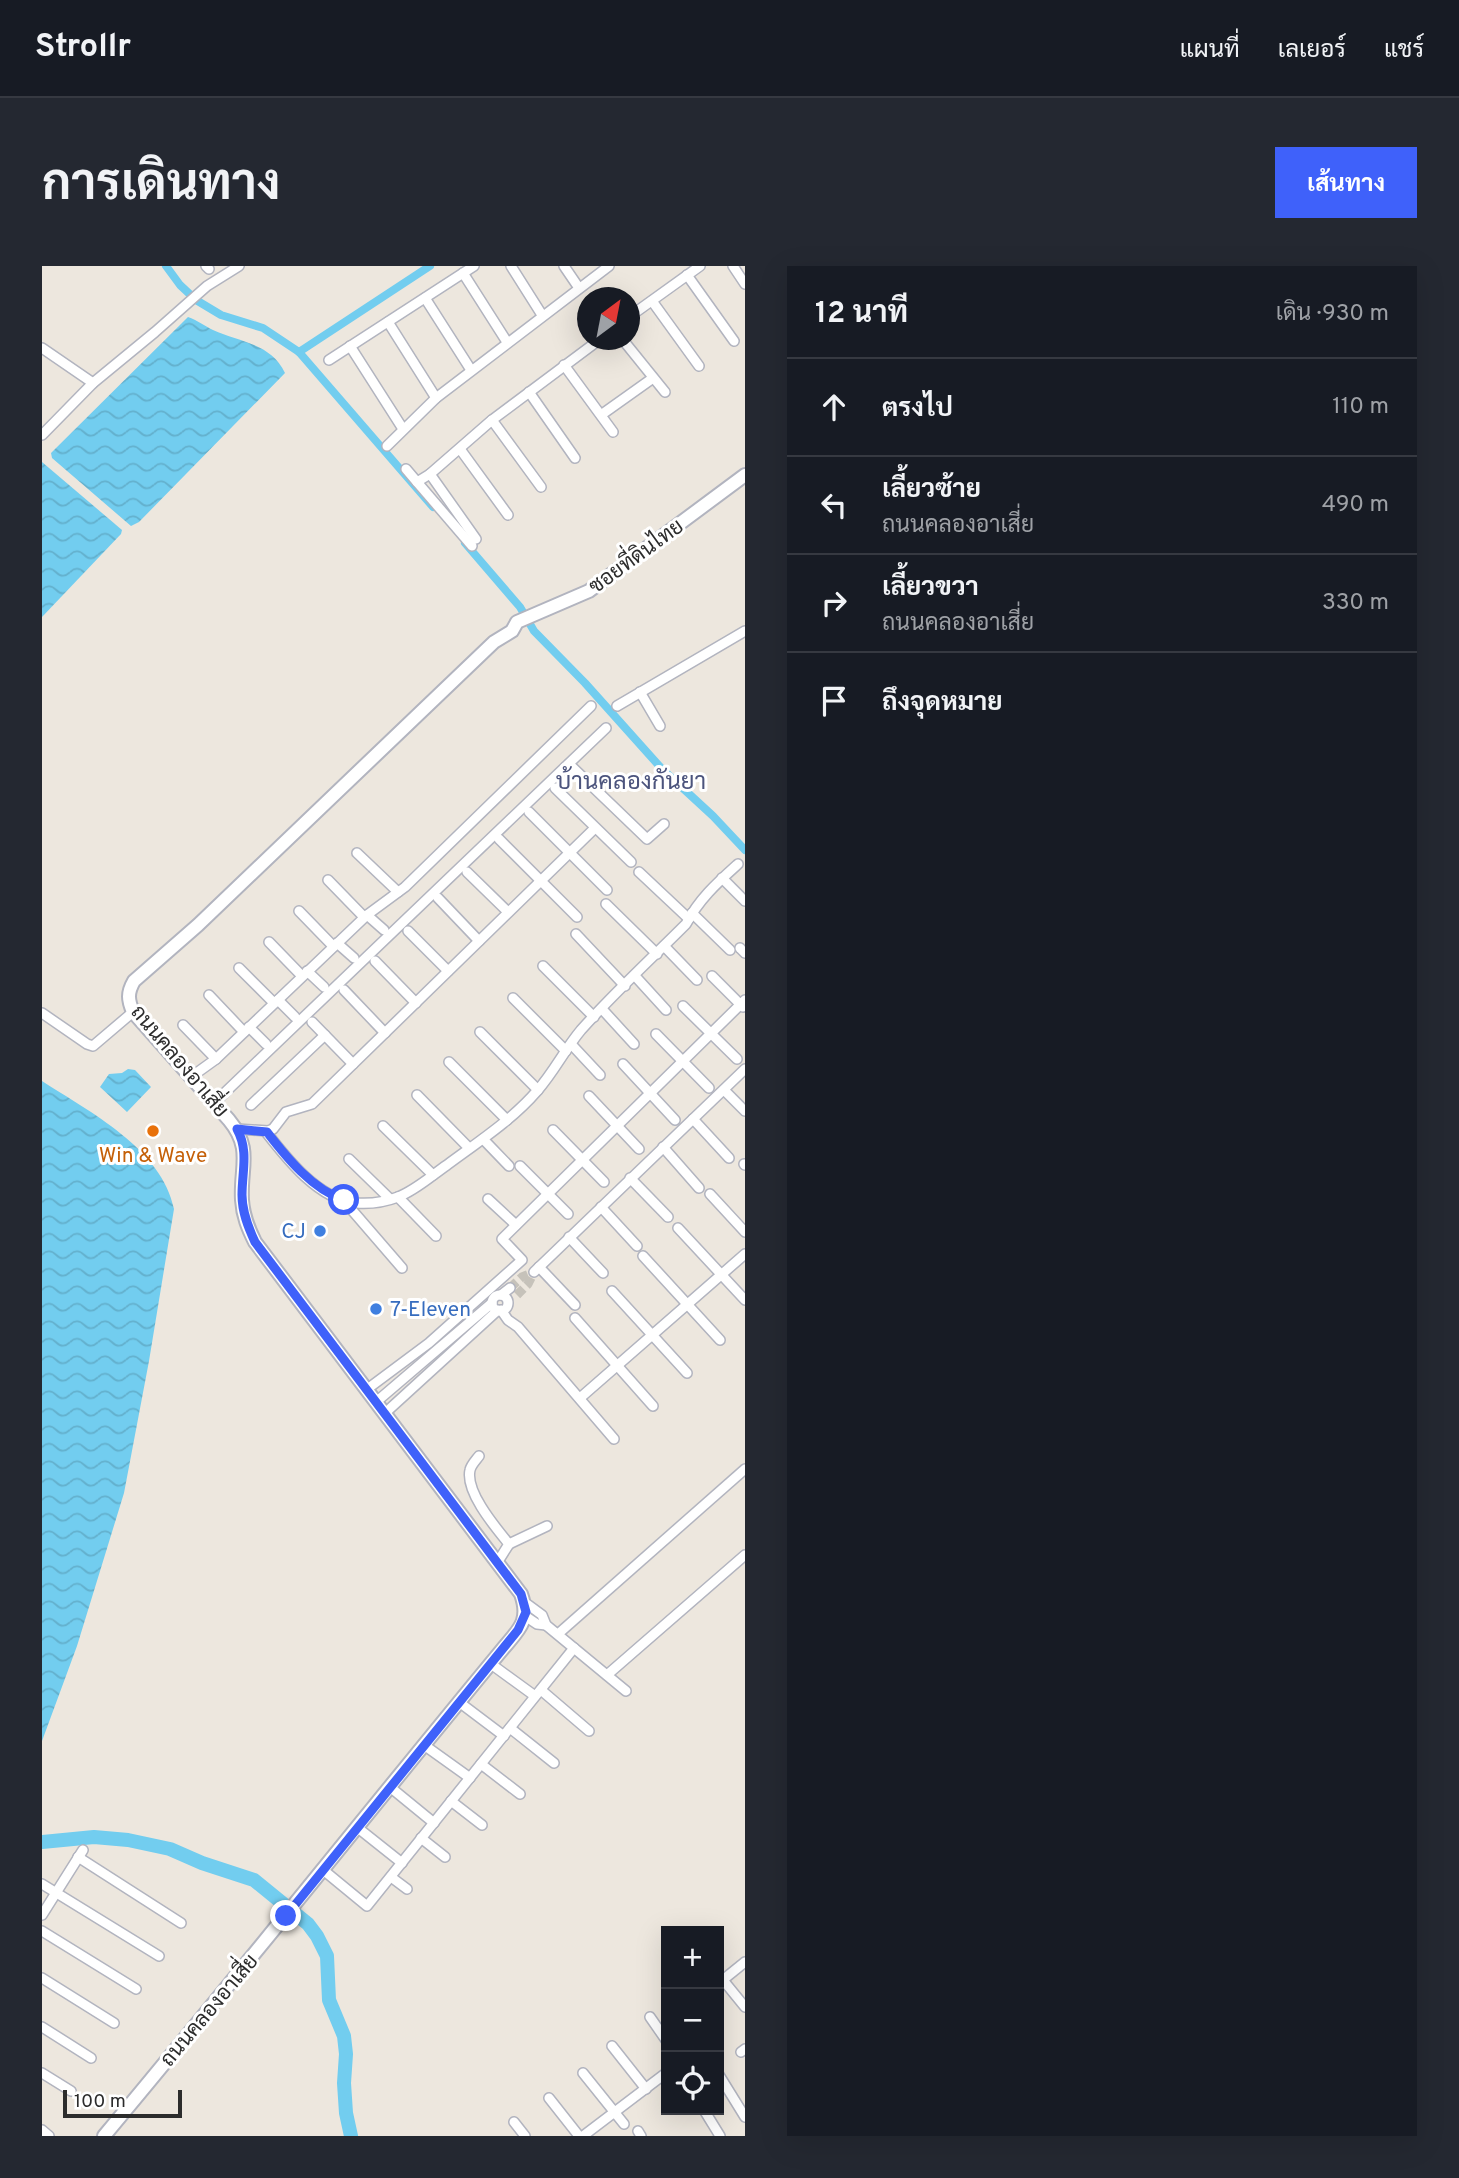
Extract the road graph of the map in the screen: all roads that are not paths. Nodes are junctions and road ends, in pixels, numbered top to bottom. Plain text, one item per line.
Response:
1 (239, 266) edge
2 (474, 266) edge
3 (511, 266) edge
4 (564, 266) edge
5 (610, 266) edge
6 (700, 266) edge
7 (733, 266) edge
8 (463, 273) junction
9 (687, 275) junction
10 (745, 284) edge
11 (578, 287) edge
12 (580, 287) edge
13 (577, 290) edge
14 (425, 298) junction
15 (652, 301) junction
16 (640, 309) edge
17 (542, 316) junction
18 (388, 322) junction
19 (734, 341) dead end
20 (508, 342) junction
21 (350, 346) junction
22 (42, 348) edge
23 (585, 350) edge
24 (630, 350) edge
25 (330, 360) dead end
26 (564, 365) junction
27 (699, 366) dead end
28 (471, 370) junction
29 (653, 378) junction
30 (93, 383) junction
31 (665, 392) dead end
32 (529, 393) junction
33 (436, 398) junction
34 (601, 415) junction
35 (492, 420) junction
36 (403, 429) junction
37 (613, 432) dead end
38 (42, 435) edge
39 (387, 446) dead end
40 (460, 449) junction
41 (575, 457) dead end
42 (406, 469) dead end
43 (430, 474) junction
44 (745, 475) edge
45 (417, 482) junction
46 (541, 487) dead end
47 (508, 515) dead end
48 (517, 622) joint
49 (745, 631) edge
50 (640, 692) junction
51 (590, 706) dead end
52 (617, 706) dead end
53 (660, 726) dead end
54 (606, 728) dead end
55 (569, 764) junction
56 (555, 788) dead end
57 (529, 812) dead end
58 (664, 824) dead end
59 (595, 828) junction
60 (499, 839) dead end
61 (570, 852) junction
62 (357, 853) dead end
63 (631, 862) dead end
64 (738, 864) dead end
65 (467, 872) dead end
66 (639, 872) dead end
67 (722, 878) junction
68 (328, 880) dead end
69 (542, 881) junction
70 (607, 890) dead end
71 (398, 892) junction
72 (438, 898) dead end
73 (745, 901) edge
74 (606, 904) dead end
75 (299, 911) dead end
76 (508, 912) junction
77 (365, 916) junction
78 (690, 916) junction
79 (577, 917) dead end
80 (384, 930) dead end
81 (408, 931) dead end
82 (576, 934) dead end
83 (479, 941) junction
84 (269, 942) dead end
85 (335, 945) junction
86 (661, 950) junction
87 (738, 951) edge
88 (354, 958) dead end
89 (375, 961) dead end
90 (544, 966) dead end
91 (239, 968) dead end
92 (448, 971) junction
93 (305, 974) junction
94 (635, 976) junction
95 (712, 976) dead end
96 (697, 980) dead end
97 (324, 986) dead end
98 (625, 986) junction
99 (344, 990) dead end
100 (209, 995) dead end
101 (513, 998) dead end
102 (276, 1002) junction
103 (416, 1003) junction
104 (744, 1004) edge
105 (683, 1006) dead end
106 (602, 1009) junction
107 (666, 1010) dead end
108 (133, 1012) junction
109 (42, 1013) edge
110 (295, 1017) dead end
111 (594, 1017) junction
112 (313, 1022) dead end
113 (183, 1025) dead end
114 (246, 1030) junction
115 (480, 1031) dead end
116 (385, 1033) junction
117 (711, 1033) junction
118 (656, 1034) dead end
119 (325, 1035) junction
120 (266, 1044) dead end
121 (634, 1044) dead end
122 (569, 1048) junction
123 (216, 1059) junction
124 (737, 1059) dead end
125 (683, 1061) junction
126 (449, 1062) dead end
127 (353, 1064) junction
128 (623, 1064) dead end
129 (745, 1069) edge
130 (600, 1075) dead end
131 (191, 1077) junction
132 (709, 1088) dead end
133 (538, 1090) junction
134 (723, 1090) junction
135 (650, 1093) junction
136 (417, 1095) dead end
137 (589, 1096) dead end
138 (215, 1103) junction
139 (251, 1105) dead end
140 (745, 1111) edge
141 (693, 1119) junction
142 (507, 1120) junction
143 (675, 1120) dead end
144 (383, 1126) dead end
145 (617, 1126) junction
146 (237, 1129) junction
147 (553, 1130) dead end
148 (267, 1132) junction
149 (482, 1139) junction
150 (663, 1147) junction
151 (469, 1149) junction
152 (639, 1149) dead end
153 (729, 1158) dead end
154 (349, 1159) dead end
155 (582, 1160) junction
156 (509, 1166) dead end
157 (520, 1166) dead end
158 (433, 1175) junction
159 (630, 1178) junction
160 (604, 1182) dead end
161 (699, 1188) dead end
162 (548, 1194) junction
163 (710, 1194) dead end
164 (394, 1198) junction
165 (488, 1199) dead end
166 (344, 1200) junction
167 (601, 1208) junction
168 (568, 1214) dead end
169 (668, 1217) dead end
170 (516, 1225) junction
171 (678, 1228) dead end
172 (745, 1232) edge
173 (436, 1236) dead end
174 (569, 1237) junction
175 (636, 1246) dead end
176 (745, 1254) edge
177 (643, 1256) dead end
178 (402, 1268) dead end
179 (603, 1273) dead end
180 (723, 1273) junction
181 (514, 1291) tunnel mouth
182 (612, 1291) dead end
183 (745, 1300) edge
184 (688, 1303) junction
185 (501, 1304) junction
186 (575, 1305) dead end
187 (575, 1318) dead end
188 (653, 1334) junction
189 (720, 1340) dead end
190 (618, 1365) junction
191 (687, 1373) dead end
192 (366, 1390) junction
193 (580, 1398) junction
194 (376, 1402) junction
195 (653, 1406) dead end
196 (384, 1414) junction
197 (614, 1439) dead end
198 (480, 1456) dead end
199 (745, 1469) edge
200 (547, 1526) dead end
201 (509, 1544) junction
202 (745, 1555) edge
203 (497, 1563) junction
204 (523, 1601) junction
205 (524, 1616) junction
206 (546, 1625) junction
207 (558, 1634) junction
208 (574, 1648) junction
209 (491, 1664) junction
210 (607, 1675) junction
211 (626, 1691) dead end
212 (538, 1693) junction
213 (459, 1702) junction
214 (510, 1728) junction
215 (589, 1731) dead end
216 (503, 1736) junction
217 (424, 1745) junction
218 (554, 1763) dead end
219 (481, 1764) junction
220 (470, 1778) junction
221 (390, 1787) junction
222 (520, 1794) dead end
223 (451, 1801) junction
224 (434, 1823) junction
225 (482, 1825) dead end
226 (358, 1828) junction
227 (421, 1838) junction
228 (445, 1857) dead end
229 (402, 1863) junction
230 (322, 1869) junction
231 (391, 1877) junction
232 (42, 1884) edge
233 (407, 1889) dead end
234 (56, 1892) junction
235 (42, 1915) edge
236 (181, 1923) dead end
237 (42, 1931) edge
238 (159, 1956) dead end
239 (745, 1962) edge
240 (42, 1978) edge
241 (724, 1980) edge
242 (724, 1985) edge
243 (136, 1989) dead end
244 (745, 2007) edge
245 (650, 2017) dead end
246 (114, 2023) dead end
247 (42, 2027) edge
248 (661, 2032) edge
249 (612, 2046) dead end
250 (91, 2058) dead end
251 (42, 2073) edge
252 (583, 2073) dead end
253 (661, 2077) edge
254 (724, 2083) edge
255 (646, 2089) junction
256 (71, 2091) dead end
257 (549, 2098) dead end
258 (615, 2113) junction
259 (707, 2115) edge
260 (745, 2117) edge
261 (514, 2122) dead end
262 (624, 2124) dead end
263 (42, 2130) edge
264 (50, 2136) edge
265 (104, 2136) edge
266 (525, 2136) edge
267 (581, 2136) edge
268 (720, 2136) edge

1 - 30 street
2 - 8 street
3 - 17 street
4 - 11 street
5 - 12 street
6 - 9 street
7 - 10 street
8 - 14 street
8 - 20 street
9 - 15 street
9 - 19 street
13 - 17 street
14 - 18 street
14 - 28 street
15 - 16 street
15 - 27 street
17 - 20 street
18 - 21 street
18 - 33 street
20 - 28 street
21 - 25 street
21 - 36 street
22 - 30 street
23 - 26 street
24 - 29 street
26 - 32 street
26 - 34 street
28 - 33 street
29 - 31 street
29 - 34 street
30 - 38 street
32 - 35 street
32 - 41 street
33 - 36 street
34 - 37 street
35 - 40 street
35 - 46 street
36 - 39 street
40 - 43 street
40 - 47 street
42 - 45 street
43 - 45 street
43 - 45 street
44 - 48 street, ซอยที่ดินไทย
48 - 108 street, ถนนคลองอาเสี่ย
49 - 50 street
50 - 52 street
50 - 53 street
51 - 71 street
54 - 55 street
55 - 58 street
55 - 138 street
56 - 59 street
57 - 61 street
59 - 61 street
59 - 63 street
60 - 69 street
61 - 69 street
61 - 70 street
62 - 71 street
64 - 67 street
65 - 76 street
66 - 78 street
67 - 73 street
67 - 78 street
68 - 77 street
69 - 76 street
69 - 79 street
71 - 77 street
72 - 83 street
74 - 86 street
75 - 85 street
76 - 83 street
77 - 80 street
77 - 85 street
78 - 86 street
78 - 87 street
81 - 92 street
82 - 98 street
83 - 92 street
84 - 93 street
85 - 88 street
85 - 93 street
86 - 94 street
86 - 96 street
89 - 103 street
90 - 111 street
91 - 102 street
92 - 103 street
93 - 97 street
93 - 102 street
94 - 98 street
94 - 107 street
95 - 104 street
98 - 106 street
99 - 116 street
100 - 114 street
101 - 122 street
102 - 110 street
102 - 114 street
103 - 116 street
104 - 117 street
105 - 117 street
106 - 111 street
106 - 121 street
108 - 109 street
108 - 131 street, ถนนคลองอาเสี่ย
111 - 122 street
112 - 119 street
113 - 123 street
114 - 120 street
114 - 123 street
115 - 133 street
116 - 127 street
117 - 124 street
117 - 125 street
118 - 125 street
119 - 127 street
119 - 139 street
122 - 130 street
122 - 133 street
123 - 131 street
125 - 132 street
125 - 135 street
126 - 142 street
127 - 148 street
128 - 135 street
129 - 134 street
131 - 138 street, ถนนคลองอาเสี่ย
133 - 142 street
134 - 140 street
134 - 141 street
135 - 143 street
135 - 145 street
136 - 151 street
137 - 145 street
138 - 146 street, ถนนคลองอาเสี่ย
141 - 150 street
141 - 153 street
142 - 149 street
144 - 158 street
145 - 152 street
145 - 155 street
146 - 148 street
146 - 192 street, ถนนคลองอาเสี่ย
147 - 155 street
148 - 166 street
149 - 151 street
149 - 156 street
150 - 159 street
150 - 161 street
151 - 158 street
154 - 164 street
155 - 160 street
155 - 162 street
157 - 162 street
158 - 164 street
159 - 167 street
159 - 169 street
162 - 168 street
162 - 170 street
163 - 172 street
164 - 166 street
164 - 173 street
165 - 170 street
166 - 178 street
167 - 174 street
167 - 175 street
170 - 192 street
171 - 180 street
174 - 179 street
174 - 186 street
176 - 180 street
177 - 184 street
180 - 183 street
180 - 184 street
181 - 185 street
182 - 188 street
184 - 188 street
184 - 189 street
185 - 193 street
185 - 194 street
185 - 196 street
187 - 190 street
188 - 190 street
188 - 191 street
190 - 193 street
190 - 195 street
192 - 194 street, ถนนคลองอาเสี่ย
193 - 197 street
194 - 196 street, ถนนคลองอาเสี่ย
196 - 203 street, ถนนคลองอาเสี่ย
198 - 201 street
199 - 207 street
200 - 201 street
201 - 203 street
202 - 210 street
203 - 204 street, ถนนคลองอาเสี่ย
204 - 205 street, ถนนคลองอาเสี่ย
204 - 206 street
205 - 206 street
205 - 209 street, ถนนคลองอาเสี่ย
206 - 207 street
207 - 208 street
208 - 210 street
208 - 212 street
209 - 212 street
209 - 213 street, ถนนคลองอาเสี่ย
210 - 211 street
212 - 214 street
212 - 215 street
213 - 216 street
213 - 217 street, ถนนคลองอาเสี่ย
214 - 216 street
214 - 218 street
216 - 219 street
217 - 220 street
217 - 221 street, ถนนคลองอาเสี่ย
219 - 220 street
219 - 222 street
220 - 223 street
221 - 224 street
221 - 226 street, ถนนคลองอาเสี่ย
223 - 224 street
223 - 225 street
224 - 227 street
226 - 229 street
226 - 230 street, ถนนคลองอาเสี่ย
227 - 228 street
227 - 229 street
229 - 231 street
230 - 231 street
230 - 265 street, ถนนคลองอาเสี่ย
231 - 233 street
232 - 234 street
234 - 235 street
234 - 236 street
234 - 238 street
237 - 243 street
239 - 241 street
240 - 246 street
242 - 244 street
245 - 248 street
247 - 250 street
249 - 255 street
251 - 256 street
252 - 258 street
253 - 255 street
254 - 260 street
255 - 258 street
257 - 267 street
258 - 262 street
258 - 267 street
259 - 268 street
261 - 266 street
263 - 264 street

